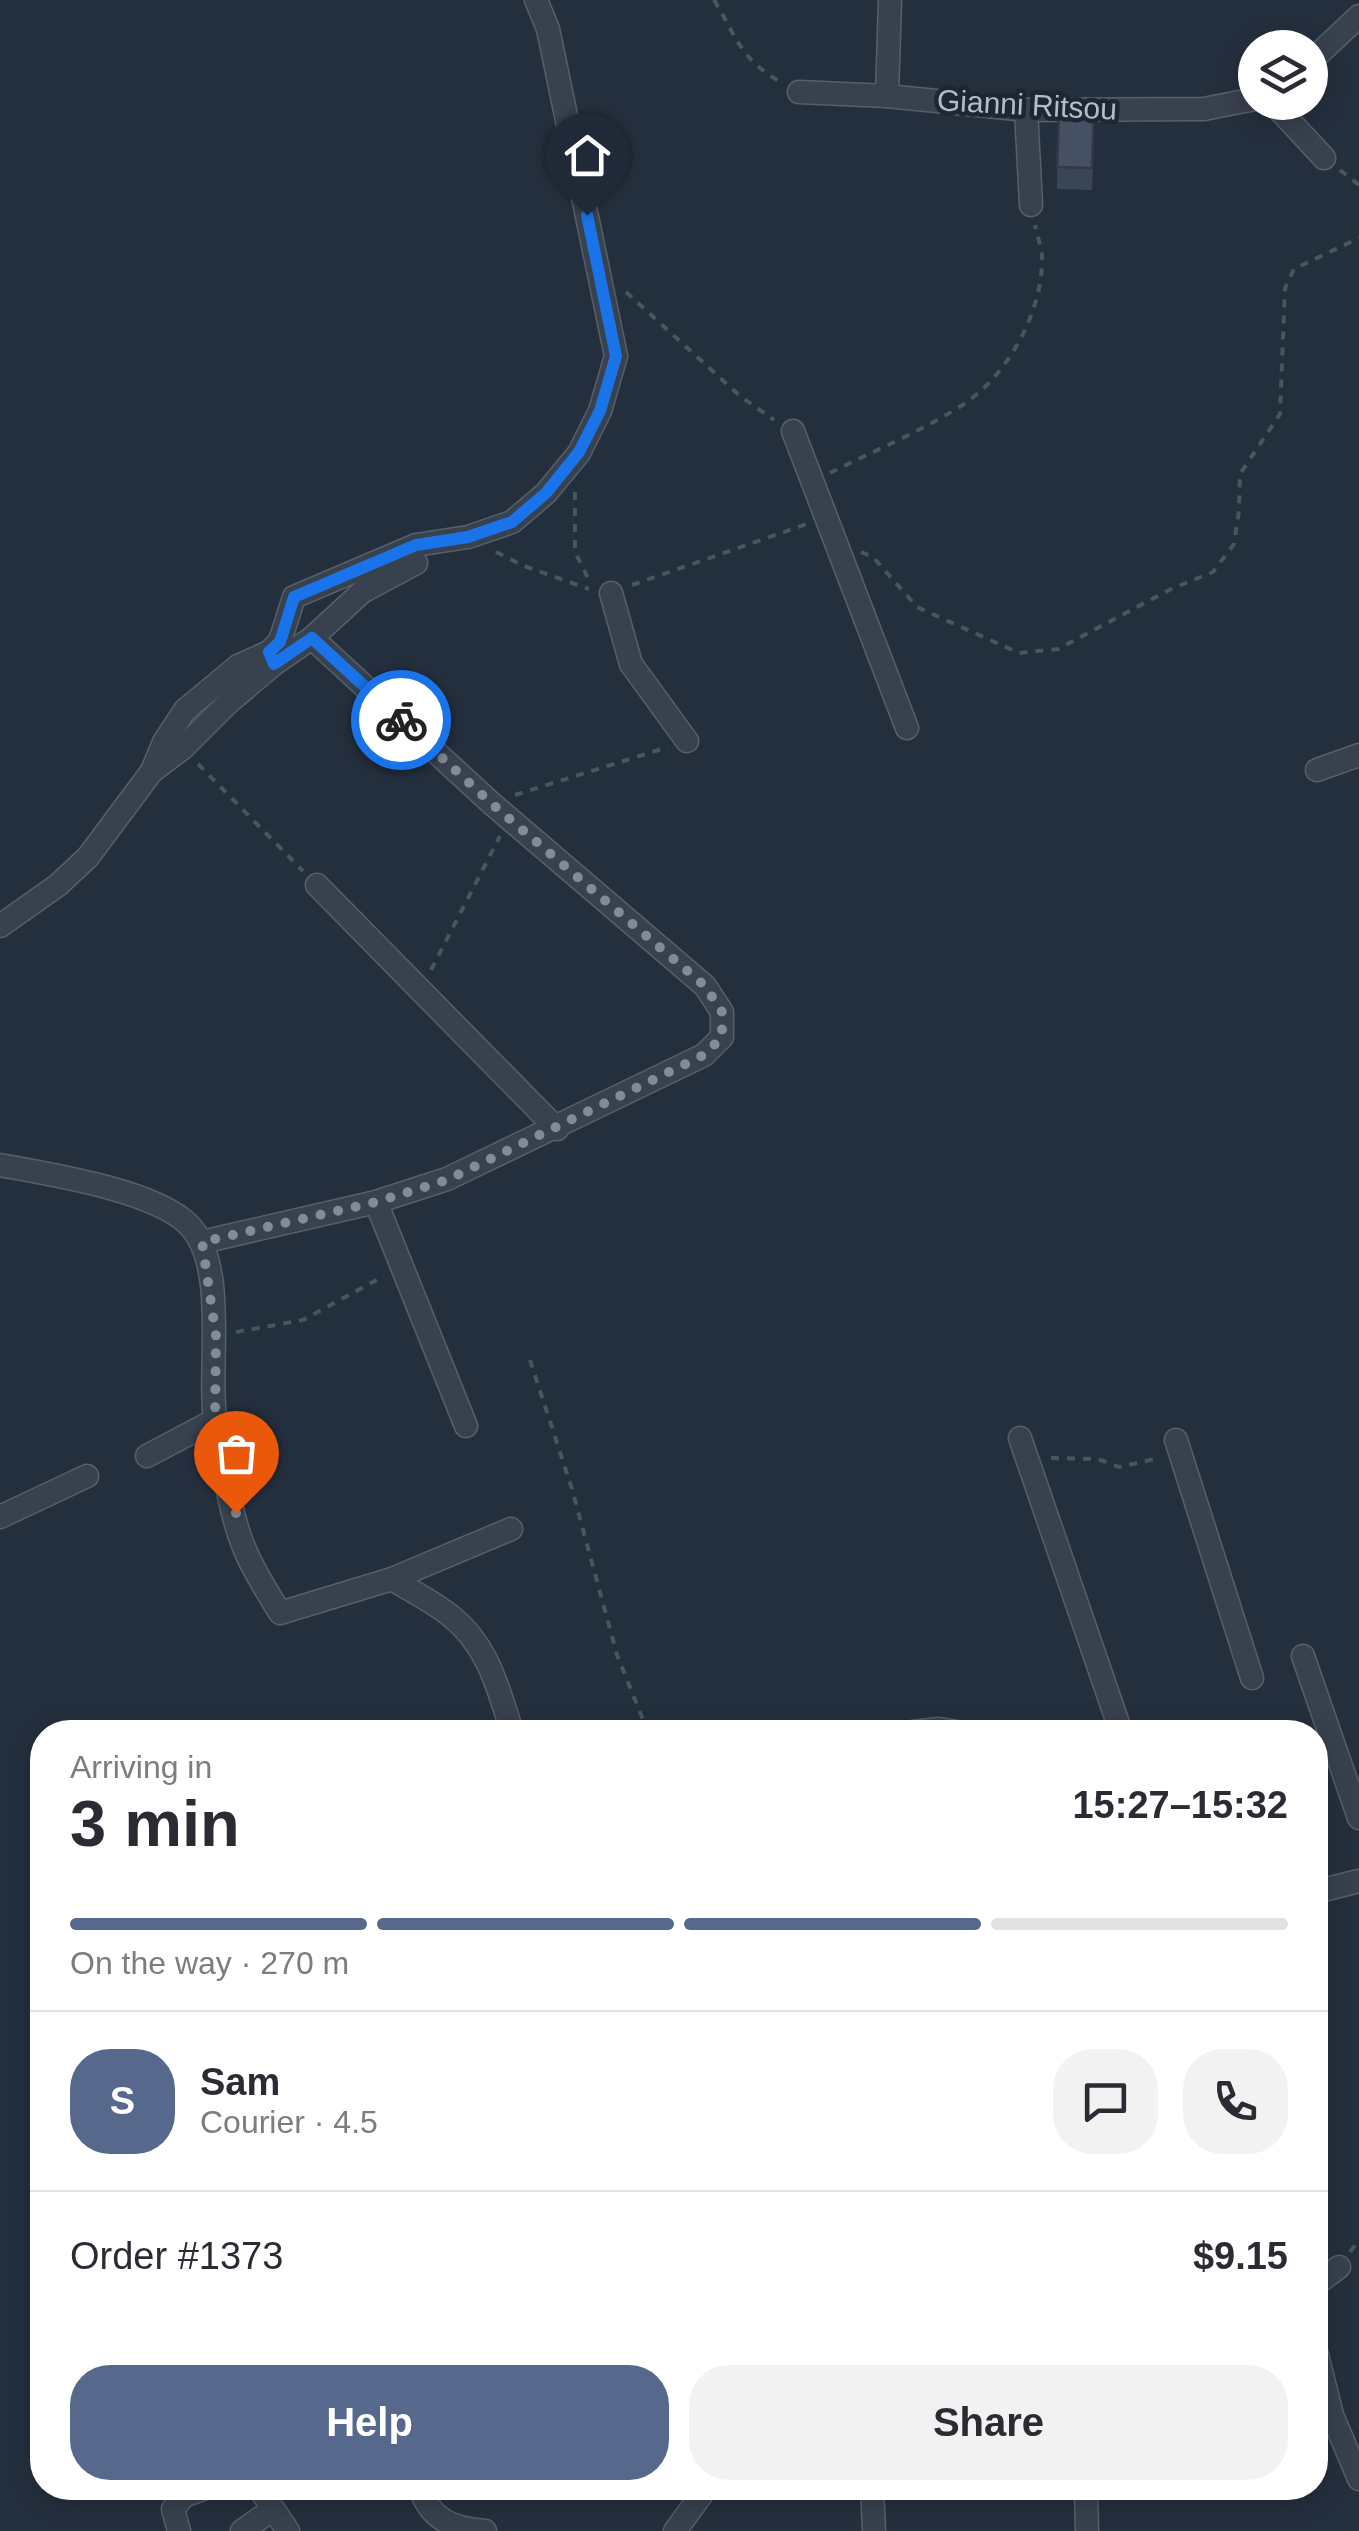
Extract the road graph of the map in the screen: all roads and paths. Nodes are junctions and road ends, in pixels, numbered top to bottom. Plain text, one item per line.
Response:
1 (536, 0) edge
2 (714, 0) edge
3 (890, 0) edge
4 (1359, 16) edge
5 (1328, 45) edge
6 (799, 92) joint
7 (887, 96) junction
8 (1238, 103) edge
9 (1026, 110) junction
10 (1289, 120) edge
11 (1324, 158) dead end
12 (1031, 205) joint
13 (1359, 238) edge
14 (600, 269) junction
15 (793, 431) joint
16 (579, 452) junction
17 (812, 481) junction
18 (829, 528) junction
19 (468, 537) junction
20 (416, 563) dead end
21 (612, 592) joint
22 (312, 638) junction
23 (272, 658) junction
24 (906, 728) dead end
25 (686, 742) joint
26 (183, 748) junction
27 (1359, 754) edge
28 (1316, 770) dead end
29 (152, 771) junction
30 (491, 803) junction
31 (509, 818) junction
32 (317, 885) joint
33 (0, 926) edge
34 (421, 990) junction
35 (557, 1128) junction
36 (0, 1165) edge
37 (376, 1202) junction
38 (202, 1242) junction
39 (402, 1266) junction
40 (216, 1336) junction
41 (530, 1360) dead end
42 (215, 1420) junction
43 (466, 1426) dead end
44 (1178, 1446) joint
45 (1023, 1448) joint
46 (147, 1456) dead end
47 (87, 1476) dead end
48 (0, 1517) edge
49 (511, 1529) dead end
50 (392, 1579) junction
51 (1303, 1656) dead end
52 (1252, 1678) dead end
53 (508, 1720) edge
54 (643, 1720) edge
55 (1117, 1720) edge
56 (1325, 1720) edge
57 (1328, 1728) edge
58 (1359, 1818) edge
59 (1359, 1882) edge
60 (1328, 1889) edge
61 (1339, 2267) dead end
62 (1328, 2275) edge
63 (1328, 2431) edge
64 (1359, 2479) edge
65 (181, 2500) edge
66 (267, 2500) edge
67 (426, 2500) edge
68 (698, 2500) edge
69 (873, 2500) edge
70 (1086, 2500) edge
71 (273, 2509) junction
72 (179, 2531) edge
73 (242, 2531) edge
74 (288, 2531) edge
75 (485, 2531) edge
76 (675, 2531) edge
77 (874, 2531) edge
78 (1087, 2531) edge

1 - 14 street
2 - 6 path
3 - 7 street
4 - 5 street
6 - 7 street, Gianni Ritsou
7 - 9 street, Gianni Ritsou
8 - 9 street, Gianni Ritsou
9 - 12 street
10 - 11 street
12 - 17 path
13 - 18 path
14 - 15 path
14 - 16 street
15 - 17 street
16 - 19 street
16 - 19 path
17 - 18 street
18 - 21 path
18 - 24 street
19 - 23 street
20 - 22 street
21 - 25 street
22 - 23 street
22 - 30 street
23 - 26 street
23 - 29 street
25 - 30 path
26 - 29 street
26 - 32 path
27 - 28 street
29 - 33 street
30 - 31 street
31 - 34 path
31 - 35 street
32 - 34 street
34 - 35 street
35 - 37 street
36 - 38 street
37 - 38 street
37 - 39 street
38 - 40 street
39 - 40 path
39 - 43 street
40 - 42 street
41 - 54 path
42 - 46 street
42 - 50 street
44 - 45 path
44 - 52 street
45 - 55 street
47 - 48 street
49 - 50 street
50 - 53 street
51 - 56 street
57 - 58 street
59 - 60 street
61 - 62 street
63 - 64 street
65 - 72 street
66 - 71 street
67 - 75 street
68 - 76 street
69 - 77 street
70 - 78 street
71 - 73 street
71 - 74 street

